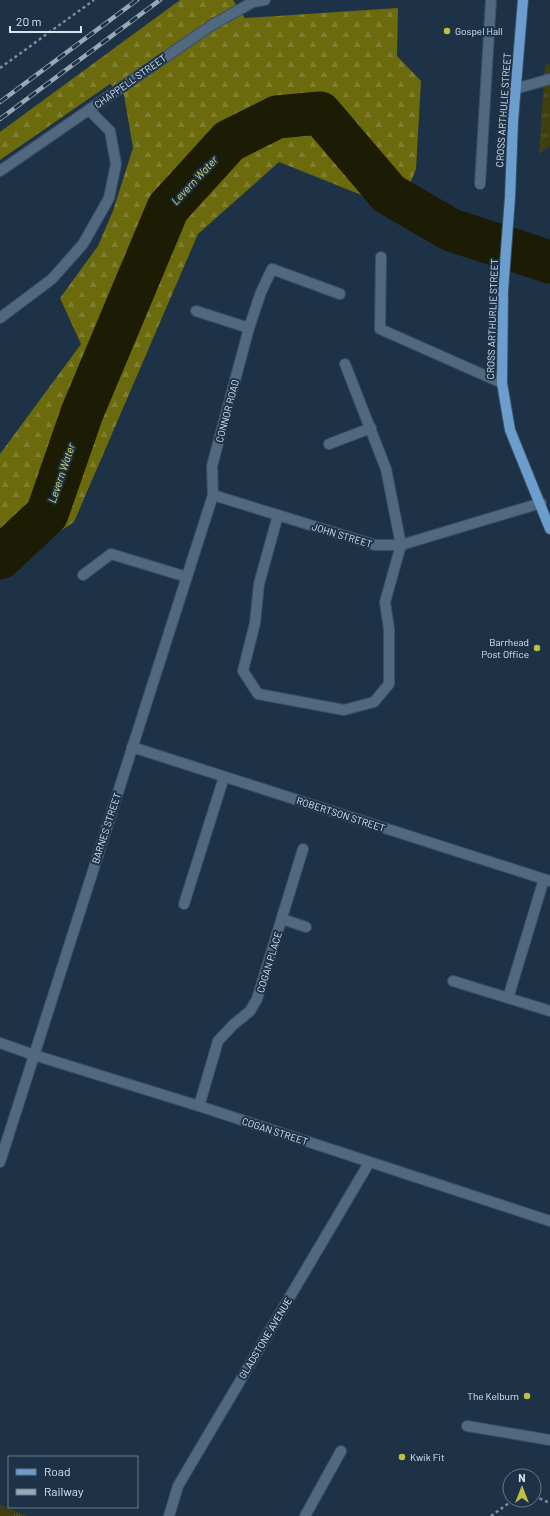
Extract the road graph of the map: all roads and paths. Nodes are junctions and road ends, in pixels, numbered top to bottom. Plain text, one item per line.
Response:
1 (94, 0) edge
2 (265, 0) edge
3 (490, 0) edge
4 (523, 0) edge
5 (0, 68) edge
6 (550, 79) edge
7 (515, 89) junction
8 (89, 110) junction
9 (0, 171) edge
10 (480, 184) dead end
11 (510, 198) joint
12 (381, 257) dead end
13 (340, 294) dead end
14 (196, 311) dead end
15 (0, 318) edge
16 (249, 328) junction
17 (345, 364) dead end
18 (502, 383) junction
19 (370, 428) junction
20 (329, 444) dead end
21 (213, 495) junction
22 (541, 503) junction
23 (278, 515) junction
24 (550, 528) edge
25 (401, 545) junction
26 (83, 575) dead end
27 (187, 577) junction
28 (132, 747) junction
29 (224, 777) junction
30 (303, 849) dead end
31 (547, 880) edge
32 (184, 904) dead end
33 (282, 919) junction
34 (306, 927) dead end
35 (453, 981) dead end
36 (508, 998) junction
37 (550, 1011) edge
38 (0, 1043) edge
39 (34, 1055) junction
40 (199, 1106) junction
41 (0, 1162) edge
42 (369, 1162) junction
43 (550, 1221) edge
44 (466, 1426) dead end
45 (550, 1440) edge
46 (341, 1451) dead end
47 (502, 1508) edge
48 (171, 1516) edge
49 (305, 1516) edge
50 (491, 1516) edge

1 - 5 path
2 - 8 street, CHAPPELL STREET
3 - 10 street
4 - 7 main road, CROSS ARTHULIE STREET
6 - 7 street
7 - 11 main road, CROSS ARTHULIE STREET
8 - 9 street, CHAPPELL STREET
8 - 15 street
11 - 18 main road, CROSS ARTHURLIE STREET
12 - 18 street
13 - 16 street, CONNOR ROAD
14 - 16 street
16 - 21 street, CONNOR ROAD
17 - 19 street
18 - 22 main road, CROSS ARTHURLIE STREET
19 - 20 street
19 - 25 street
21 - 23 street, JOHN STREET
21 - 27 street, BARNES STREET
22 - 24 main road, CROSS ARTHURLIE STREET
22 - 25 street, JOHN STREET
23 - 25 street, JOHN STREET
23 - 25 street
26 - 27 street
27 - 28 street, BARNES STREET
28 - 29 street, ROBERTSON STREET
28 - 39 street, BARNES STREET
29 - 31 street, ROBERTSON STREET
29 - 32 street
30 - 33 street, COGAN PLACE
31 - 36 street
33 - 34 street, COGAN PLACE
33 - 40 street, COGAN PLACE
35 - 36 street
36 - 37 street
38 - 39 street, COGAN STREET
39 - 40 street, COGAN STREET
39 - 41 street, BARNES STREET
40 - 42 street, COGAN STREET
42 - 43 street, COGAN STREET
42 - 48 street, GLADSTONE AVENUE
44 - 45 street
46 - 49 street
47 - 50 path

